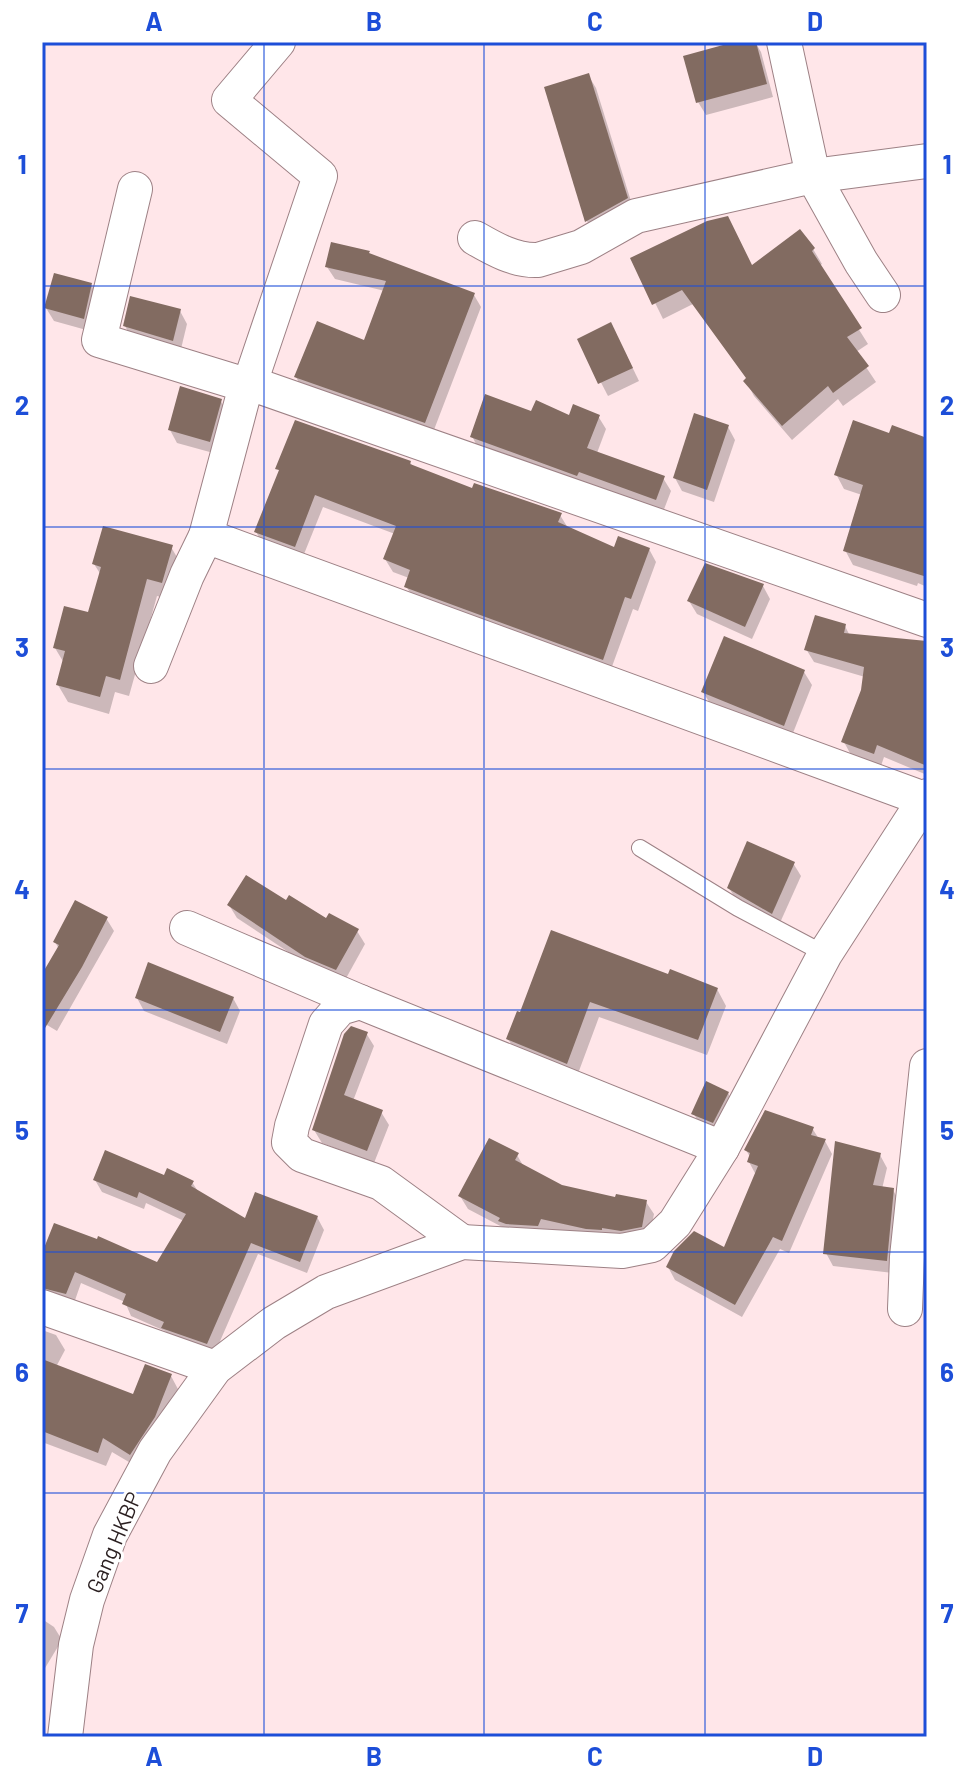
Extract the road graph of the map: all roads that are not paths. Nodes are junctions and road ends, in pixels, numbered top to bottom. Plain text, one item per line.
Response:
1 (278, 42) edge
2 (784, 42) edge
3 (927, 161) edge
4 (813, 176) junction
5 (135, 189) dead end
6 (475, 238) dead end
7 (883, 295) dead end
8 (249, 386) junction
9 (206, 536) junction
10 (927, 620) edge
11 (151, 666) dead end
12 (922, 814) edge
13 (640, 848) dead end
14 (187, 928) dead end
15 (825, 954) junction
16 (360, 1002) junction
17 (927, 1066) edge
18 (722, 1148) junction
19 (462, 1242) junction
20 (42, 1307) edge
21 (905, 1309) dead end
22 (215, 1368) junction
23 (65, 1737) edge

1 - 8 street
2 - 4 street
3 - 4 street
4 - 6 street
4 - 7 street
5 - 8 street
8 - 9 street
8 - 10 street
9 - 11 street
9 - 12 street
12 - 15 street
13 - 15 lane
14 - 16 street
15 - 18 street
16 - 18 street
16 - 19 street
17 - 21 street
18 - 19 street
19 - 22 street, Gang HKBP
20 - 22 street
22 - 23 street, Gang HKBP

